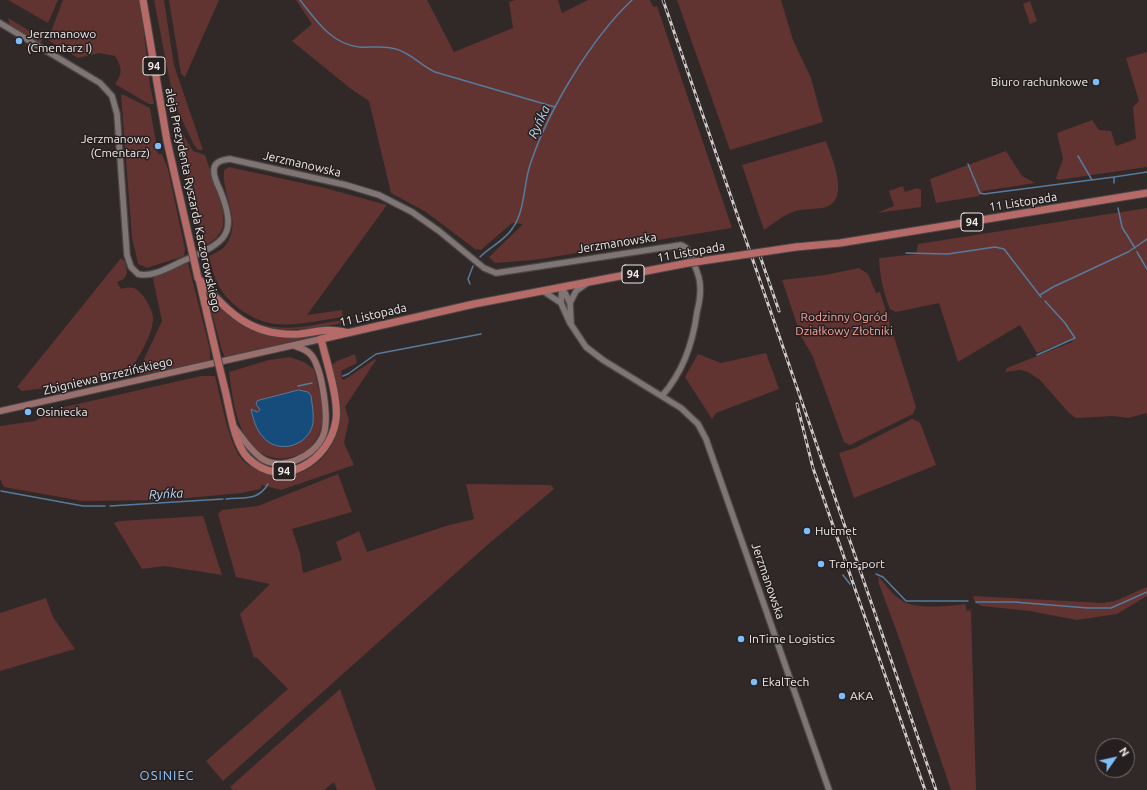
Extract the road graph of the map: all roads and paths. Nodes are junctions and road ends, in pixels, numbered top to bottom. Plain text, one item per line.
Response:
1 (143, 0) edge
2 (0, 23) edge
3 (1147, 193) edge
4 (198, 278) junction
5 (587, 284) junction
6 (562, 288) junction
7 (543, 291) junction
8 (561, 303) junction
9 (570, 303) junction
10 (571, 324) junction
11 (346, 332) junction
12 (321, 339) junction
13 (294, 346) junction
14 (218, 359) junction
15 (662, 396) junction
16 (0, 411) edge
17 (234, 427) junction
18 (829, 790) edge

1 - 4 main road, aleja Prezydenta Ryszarda Kaczorowskiego / 94, bridge
2 - 15 street, Jerzmanowska
3 - 5 main road, 11 Listopada / 94, bridge
4 - 11 main road
4 - 14 main road, aleja Prezydenta Ryszarda Kaczorowskiego / 94
5 - 6 main road, 11 Listopada / 94
5 - 9 street
6 - 7 main road, 11 Listopada / 94
6 - 8 street, Jerzmanowska
6 - 9 street, Jerzmanowska
7 - 8 street
7 - 11 main road, 11 Listopada / 94
8 - 10 street, Jerzmanowska
9 - 10 street, Jerzmanowska
10 - 15 street, Jerzmanowska
11 - 12 main road, 11 Listopada / 94
12 - 13 main road, 11 Listopada
12 - 17 main road, 94
13 - 14 main road, 11 Listopada
13 - 17 main road
14 - 16 main road, Zbigniewa Brzezińskiego
14 - 17 main road, 94, bridge
15 - 18 street, Jerzmanowska

